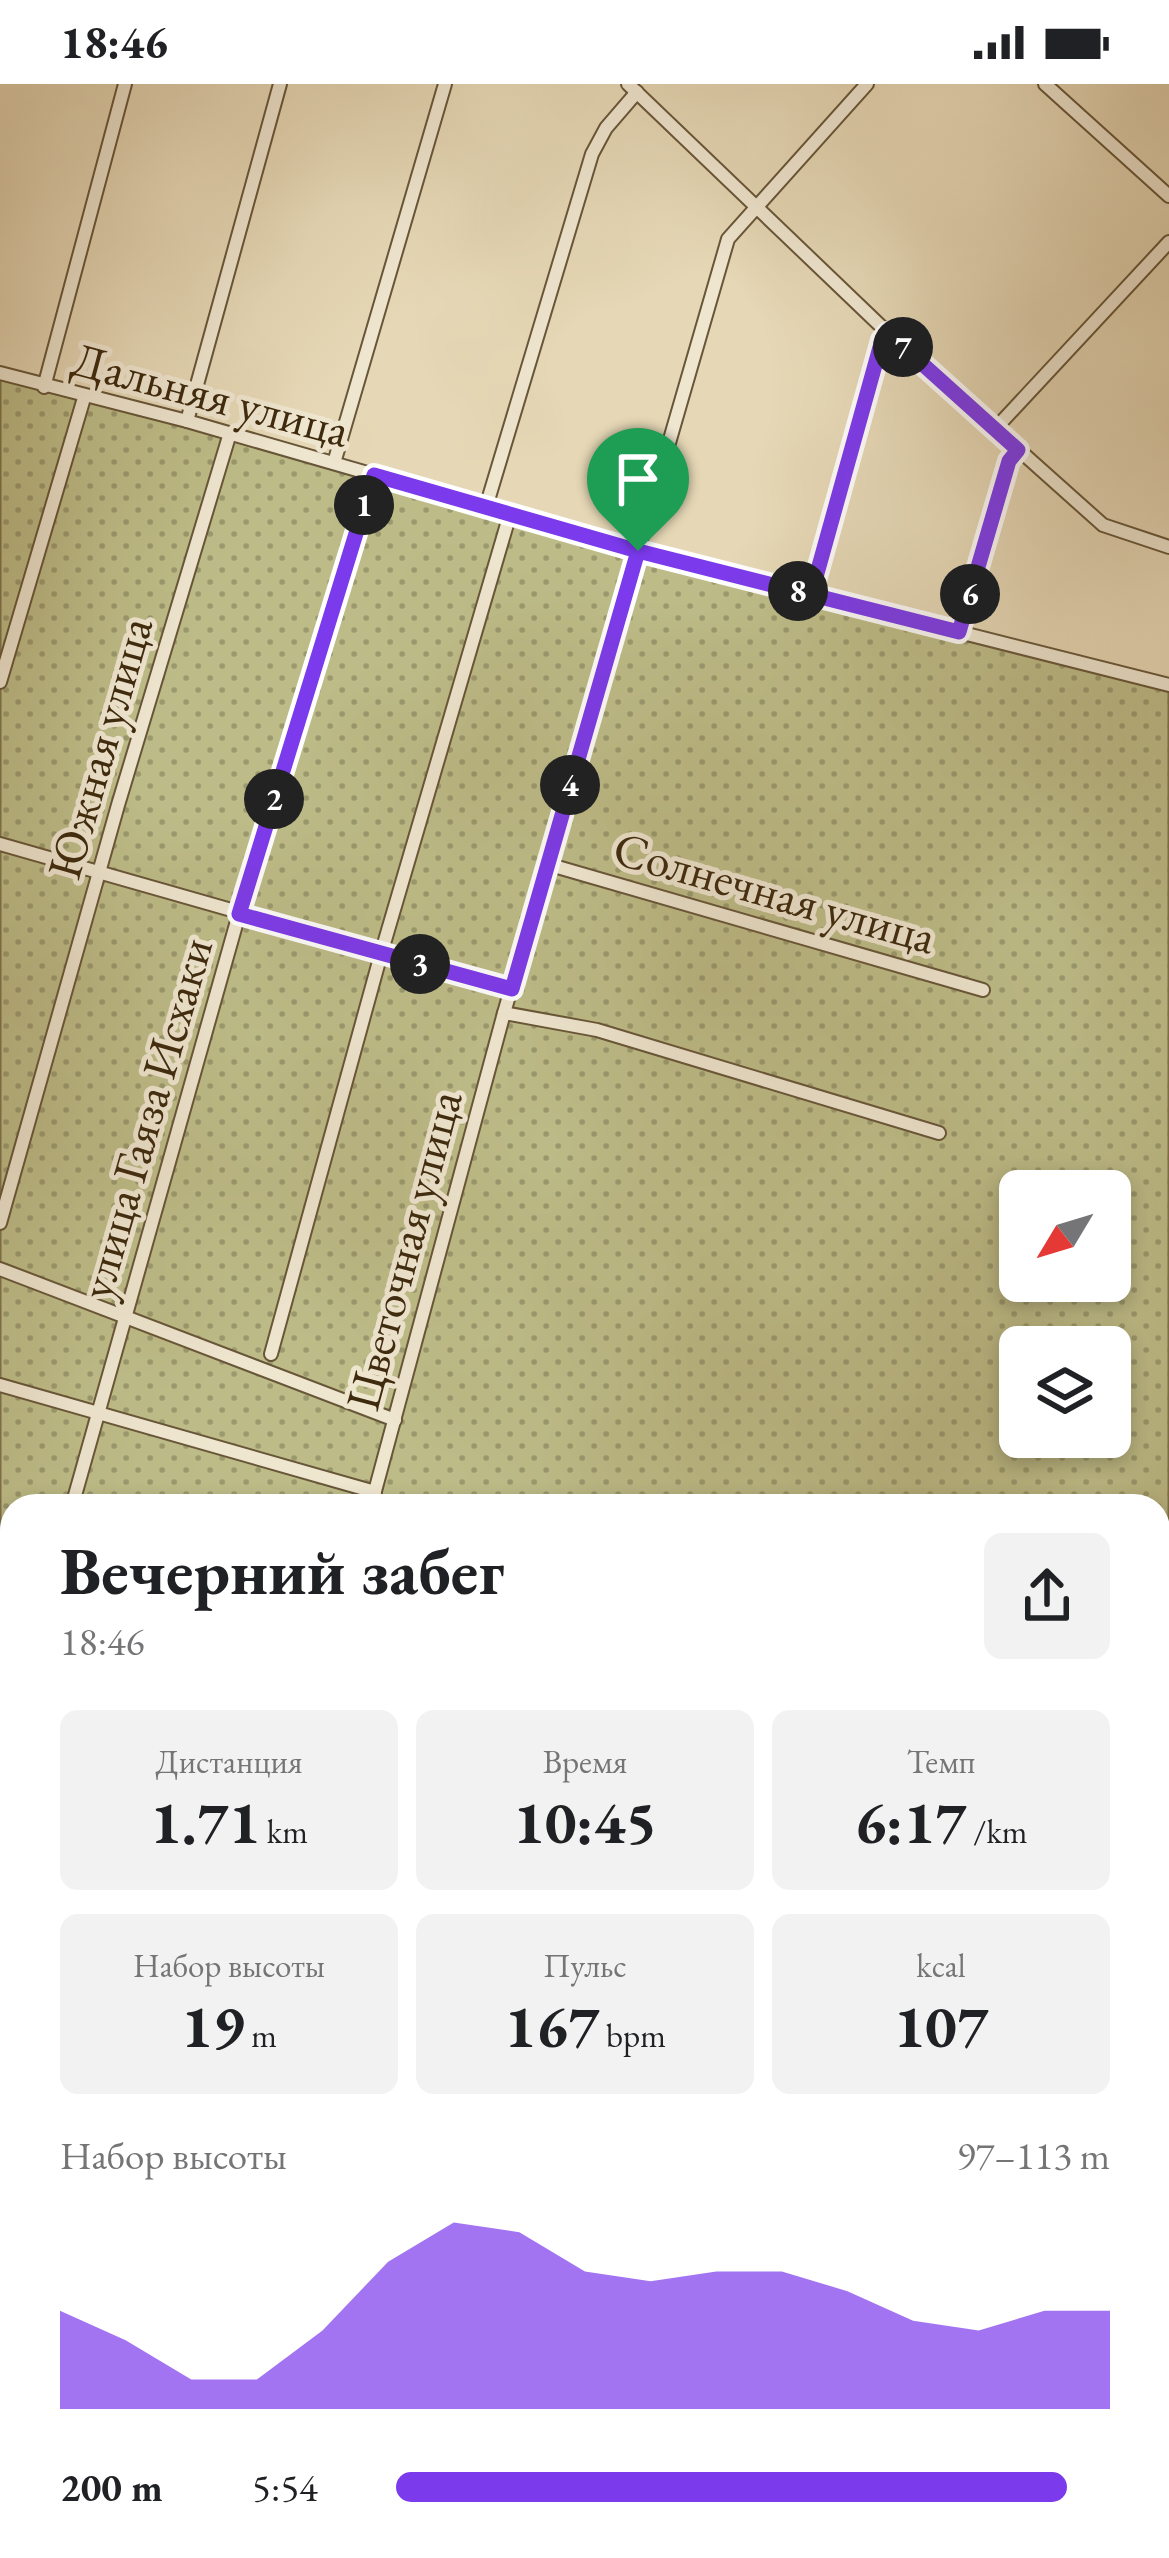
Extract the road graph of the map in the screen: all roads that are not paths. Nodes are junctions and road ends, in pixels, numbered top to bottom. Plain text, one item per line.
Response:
1 (125, 84) edge
2 (280, 84) edge
3 (445, 84) edge
4 (867, 84) edge
5 (1045, 84) edge
6 (633, 88) edge
7 (1169, 196) edge
8 (755, 206) junction
9 (1169, 242) edge
10 (888, 333) junction
11 (0, 374) edge
12 (44, 386) junction
13 (84, 398) junction
14 (188, 421) junction
15 (995, 429) junction
16 (230, 434) junction
17 (1018, 450) junction
18 (334, 463) junction
19 (374, 475) junction
20 (487, 507) junction
21 (511, 514) junction
22 (1169, 547) edge
23 (638, 551) junction
24 (811, 595) junction
25 (959, 632) junction
26 (0, 682) edge
27 (1169, 685) edge
28 (0, 844) edge
29 (547, 864) junction
30 (99, 872) junction
31 (239, 914) junction
32 (381, 954) junction
33 (512, 989) junction
34 (983, 990) dead end
35 (504, 1013) junction
36 (939, 1132) dead end
37 (0, 1223) edge
38 (0, 1269) edge
39 (127, 1318) junction
40 (271, 1354) dead end
41 (0, 1384) edge
42 (99, 1413) junction
43 (395, 1420) junction
44 (75, 1494) edge
45 (357, 1494) edge
46 (374, 1494) edge

1 - 12 street
2 - 14 street
3 - 18 street
4 - 8 street, Цветочная улица
5 - 7 street
6 - 8 street
6 - 20 street
8 - 10 street
8 - 23 street, Цветочная улица
9 - 15 street
10 - 15 street
10 - 24 street
11 - 12 street, Дальняя улица
12 - 13 street, Дальняя улица
13 - 14 street, Дальняя улица
13 - 26 street
14 - 16 street, Дальняя улица
15 - 17 street
16 - 18 street, Дальняя улица
16 - 30 street, Южная улица
17 - 22 street
17 - 25 street
18 - 19 street, Дальняя улица
19 - 20 street, Дальняя улица
19 - 31 street, улица Гаяза Исхаки
20 - 21 street, Дальняя улица
21 - 23 street, Дальняя улица
21 - 32 street
23 - 24 street, Дальняя улица
23 - 29 street, Цветочная улица
24 - 25 street, Дальняя улица
25 - 27 street, Дальняя улица
28 - 30 street
29 - 33 street, Цветочная улица
29 - 34 street, Солнечная улица
30 - 31 street
30 - 37 street, Южная улица
31 - 32 street
31 - 39 street, улица Гаяза Исхаки
32 - 33 street
32 - 40 street
33 - 35 street, Цветочная улица
35 - 36 street
35 - 43 street, Цветочная улица
38 - 39 street
39 - 42 street, улица Гаяза Исхаки
39 - 43 street
41 - 42 street
42 - 44 street, улица Гаяза Исхаки
42 - 45 street
43 - 46 street, Цветочная улица

